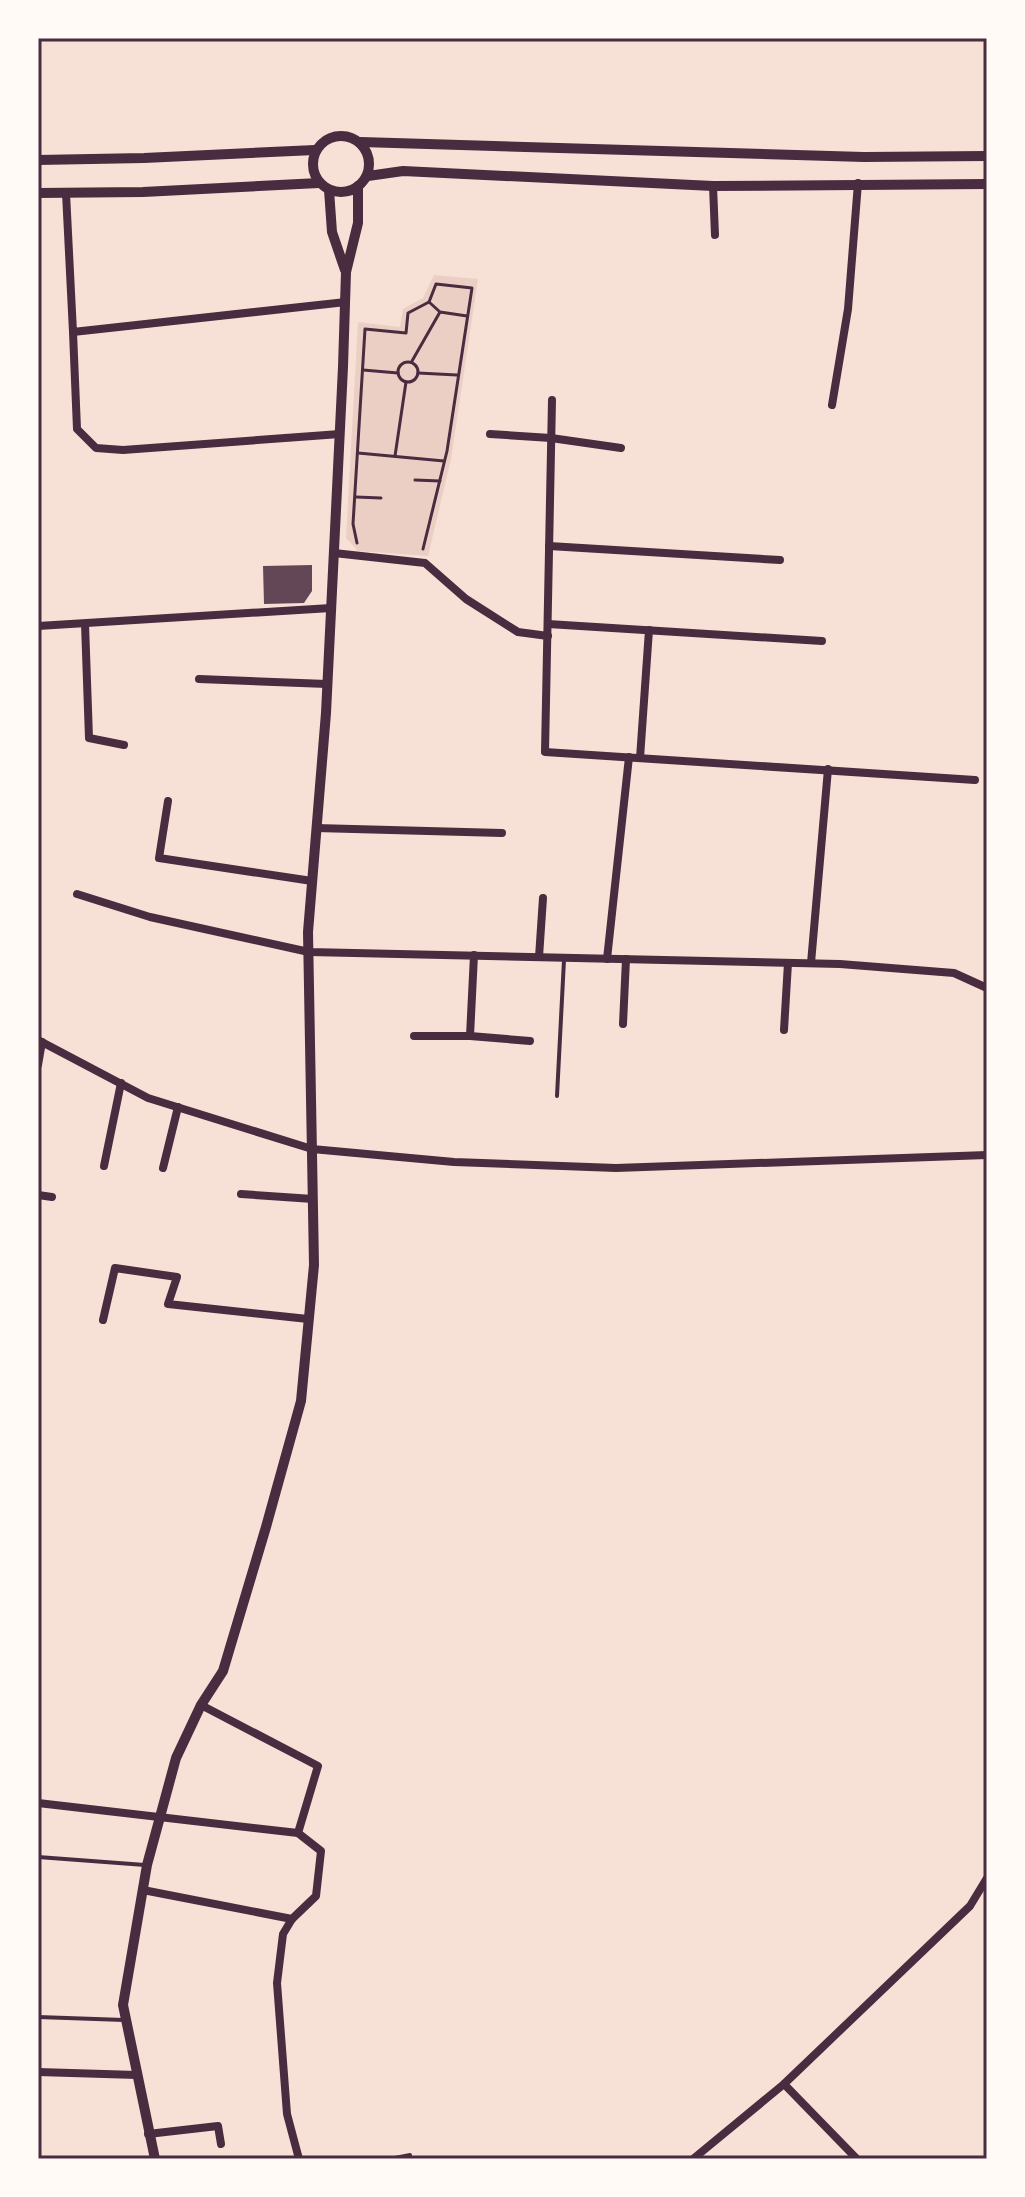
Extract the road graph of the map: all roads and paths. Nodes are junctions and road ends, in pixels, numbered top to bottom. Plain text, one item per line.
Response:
1 (361, 142) junction
2 (315, 150) junction
3 (987, 156) edge
4 (38, 160) edge
5 (368, 176) junction
6 (319, 183) junction
7 (858, 183) junction
8 (987, 184) edge
9 (358, 186) junction
10 (713, 186) junction
11 (329, 190) junction
12 (38, 193) edge
13 (66, 193) junction
14 (715, 235) dead end
15 (346, 272) junction
16 (346, 302) junction
17 (429, 302) junction
18 (440, 312) junction
19 (467, 316) junction
20 (73, 332) junction
21 (411, 362) junction
22 (363, 370) junction
23 (398, 373) junction
24 (418, 373) junction
25 (457, 375) junction
26 (406, 382) junction
27 (552, 400) dead end
28 (832, 405) dead end
29 (340, 434) junction
30 (490, 434) dead end
31 (551, 438) junction
32 (621, 448) dead end
33 (358, 453) junction
34 (395, 456) junction
35 (444, 461) junction
36 (415, 480) dead end
37 (440, 481) junction
38 (356, 497) junction
39 (381, 498) dead end
40 (358, 544) dead end
41 (549, 546) junction
42 (423, 550) dead end
43 (334, 553) junction
44 (780, 560) dead end
45 (331, 608) junction
46 (85, 624) junction
47 (548, 624) junction
48 (38, 626) edge
49 (649, 630) junction
50 (548, 636) junction
51 (822, 641) dead end
52 (199, 679) dead end
53 (327, 684) junction
54 (124, 745) dead end
55 (629, 757) junction
56 (640, 758) junction
57 (828, 769) junction
58 (975, 780) dead end
59 (168, 801) dead end
60 (316, 828) junction
61 (502, 833) dead end
62 (312, 881) junction
63 (77, 894) dead end
64 (543, 898) dead end
65 (309, 952) junction
66 (474, 955) junction
67 (539, 957) junction
68 (564, 958) junction
69 (607, 959) junction
70 (626, 959) junction
71 (788, 963) junction
72 (811, 963) junction
73 (987, 988) edge
74 (623, 1024) dead end
75 (784, 1030) dead end
76 (414, 1036) dead end
77 (470, 1036) junction
78 (40, 1041) edge
79 (530, 1041) dead end
80 (38, 1065) edge
81 (121, 1083) junction
82 (557, 1096) dead end
83 (178, 1107) junction
84 (312, 1149) junction
85 (987, 1155) edge
86 (104, 1166) dead end
87 (163, 1168) dead end
88 (241, 1194) dead end
89 (38, 1195) edge
90 (52, 1197) dead end
91 (313, 1199) junction
92 (308, 1319) junction
93 (103, 1320) dead end
94 (201, 1705) junction
95 (38, 1803) edge
96 (160, 1818) junction
97 (298, 1833) junction
98 (38, 1857) edge
99 (147, 1865) junction
100 (987, 1878) edge
101 (143, 1890) junction
102 (292, 1919) junction
103 (38, 2017) edge
104 (126, 2020) junction
105 (38, 2072) edge
106 (137, 2075) junction
107 (784, 2084) junction
108 (148, 2134) junction
109 (221, 2144) dead end
110 (410, 2155) dead end
111 (155, 2159) edge
112 (299, 2159) edge
113 (390, 2159) edge
114 (693, 2159) edge
115 (857, 2159) edge

1 - 2 street
1 - 3 street
1 - 5 street
2 - 4 street
2 - 6 street
5 - 9 street
5 - 10 street
6 - 11 street
6 - 13 street
7 - 8 street
7 - 10 street
7 - 28 street
9 - 11 street
9 - 15 street
10 - 14 street
11 - 15 street
12 - 13 street
13 - 20 street
15 - 16 street
16 - 20 street
16 - 29 street
17 - 18 path
17 - 19 path
17 - 22 path
18 - 19 path
18 - 21 path
19 - 25 path
20 - 29 street
21 - 23 path
21 - 24 path
22 - 23 path
22 - 33 path
23 - 26 path
24 - 25 path
24 - 26 path
25 - 35 path
26 - 34 path
27 - 31 street
29 - 43 street
30 - 31 street
31 - 32 street
31 - 41 street
33 - 34 path
33 - 38 path
34 - 35 path
35 - 37 path
36 - 37 path
37 - 42 path
38 - 39 path
38 - 40 path
41 - 44 street
41 - 47 street
43 - 45 street
43 - 50 street
45 - 46 street
45 - 53 street
46 - 48 street
46 - 54 street
47 - 49 street
47 - 50 street
49 - 51 street
49 - 56 street
50 - 55 street
52 - 53 street
53 - 60 street
55 - 56 street
55 - 69 street
56 - 57 street
57 - 58 street
57 - 72 street
59 - 62 street
60 - 61 street
60 - 62 street
62 - 65 street
63 - 65 street
64 - 67 street
65 - 66 street
65 - 84 street
66 - 67 street
66 - 77 street
67 - 68 street
68 - 69 street
68 - 82 lane
69 - 70 street
70 - 71 street
70 - 74 street
71 - 72 street
71 - 75 street
72 - 73 street
76 - 77 street
77 - 79 street
78 - 80 street
78 - 81 street
81 - 83 street
81 - 86 street
83 - 84 street
83 - 87 street
84 - 85 street
84 - 91 street
88 - 91 street
89 - 90 street
91 - 92 street
92 - 93 street
92 - 94 street
94 - 96 street
94 - 97 street
95 - 96 street
96 - 97 street
96 - 99 street
97 - 102 street
98 - 99 lane
99 - 101 street
100 - 107 street
101 - 102 street
101 - 104 street
102 - 112 street
103 - 104 lane
104 - 106 street
105 - 106 street
106 - 108 street
107 - 114 street
107 - 115 street
108 - 109 street
108 - 111 street
110 - 113 lane

